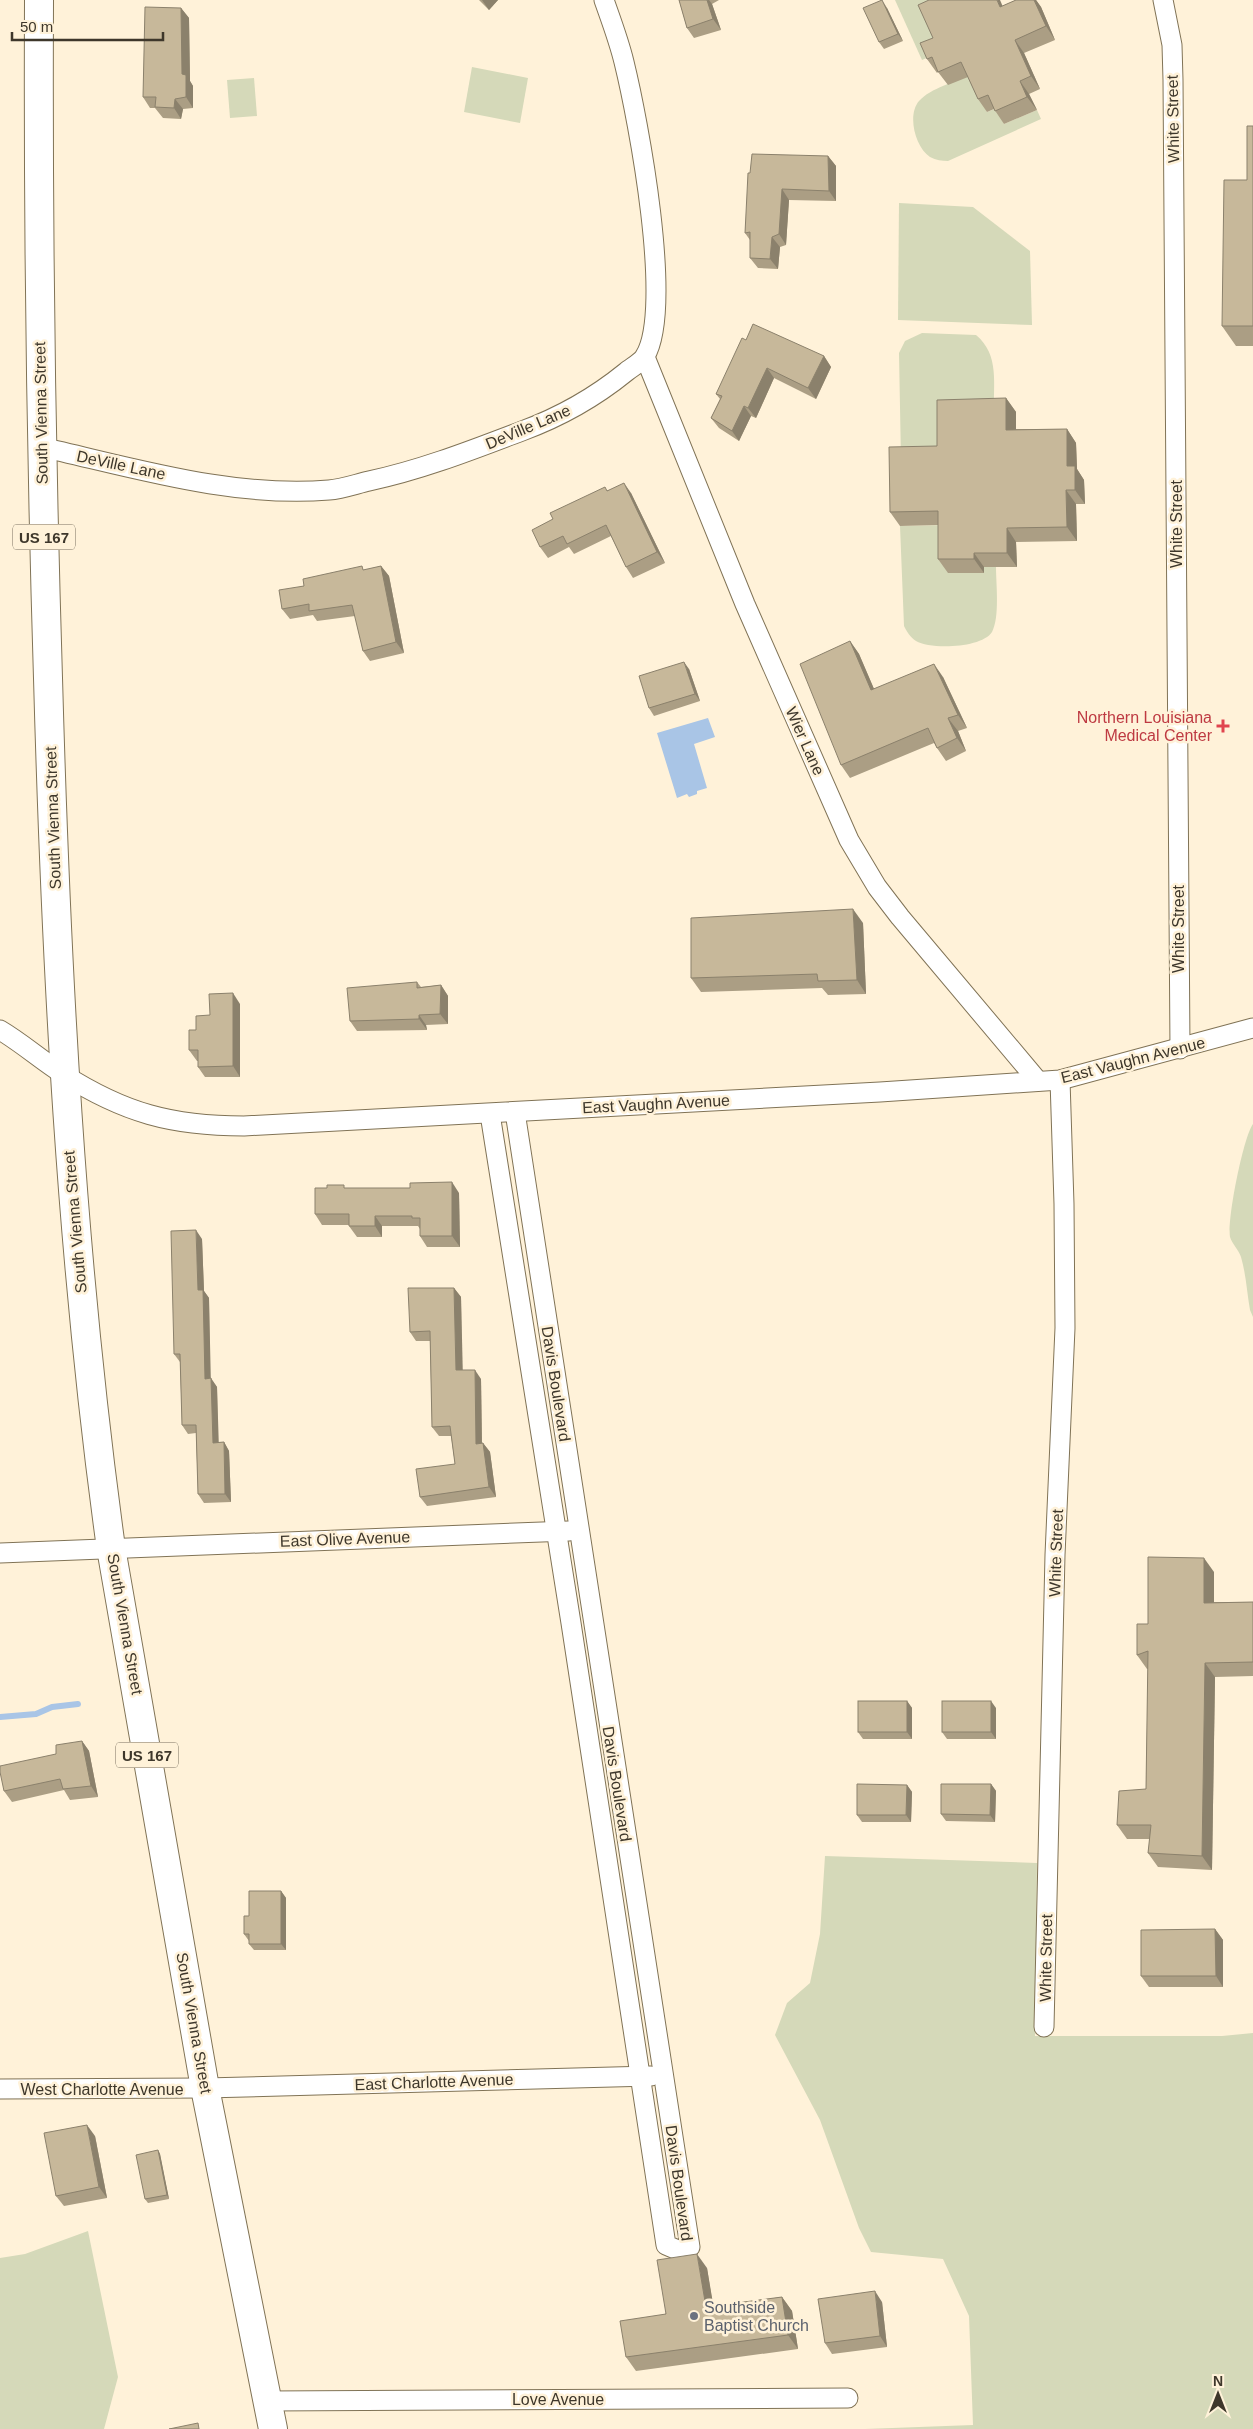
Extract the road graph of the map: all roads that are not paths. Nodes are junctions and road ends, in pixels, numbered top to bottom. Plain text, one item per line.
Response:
1 (39, 0) edge
2 (604, 0) edge
3 (1163, 0) edge
4 (645, 357) junction
5 (41, 447) junction
6 (1253, 1028) edge
7 (0, 1030) edge
8 (1180, 1049) junction
9 (63, 1075) junction
10 (1060, 1080) junction
11 (1038, 1081) junction
12 (515, 1112) junction
13 (490, 1114) junction
14 (578, 1530) junction
15 (557, 1532) junction
16 (111, 1548) junction
17 (0, 1553) edge
18 (1044, 2027) dead end
19 (662, 2075) junction
20 (640, 2076) junction
21 (205, 2088) junction
22 (0, 2089) edge
23 (848, 2398) dead end
24 (267, 2401) junction
25 (273, 2429) edge

1 - 5 highway, South Vienna Street / US 167
2 - 4 street
3 - 8 street, White Street
4 - 5 street, DeVille Lane
4 - 11 street, Wier Lane
5 - 9 highway, South Vienna Street / US 167
6 - 8 street, East Vaughn Avenue
7 - 9 street, East Vaughn Avenue
8 - 10 street, East Vaughn Avenue
9 - 13 street, East Vaughn Avenue
9 - 16 highway, South Vienna Street / US 167
10 - 11 street, East Vaughn Avenue
10 - 18 street, White Street
11 - 12 street, East Vaughn Avenue
12 - 13 street, East Vaughn Avenue
12 - 14 street, Davis Boulevard
13 - 15 street, Davis Boulevard
14 - 15 street, East Olive Avenue
14 - 19 street, Davis Boulevard
15 - 16 street, East Olive Avenue
15 - 20 street, Davis Boulevard
16 - 17 street, East Olive Avenue
16 - 21 highway, South Vienna Street / US 167
19 - 20 street, East Charlotte Avenue
19 - 20 street, Davis Boulevard
20 - 21 street, East Charlotte Avenue
21 - 22 street, West Charlotte Avenue
21 - 24 highway, South Vienna Street / US 167
23 - 24 street, Love Avenue
24 - 25 highway, South Vienna Street / US 167

